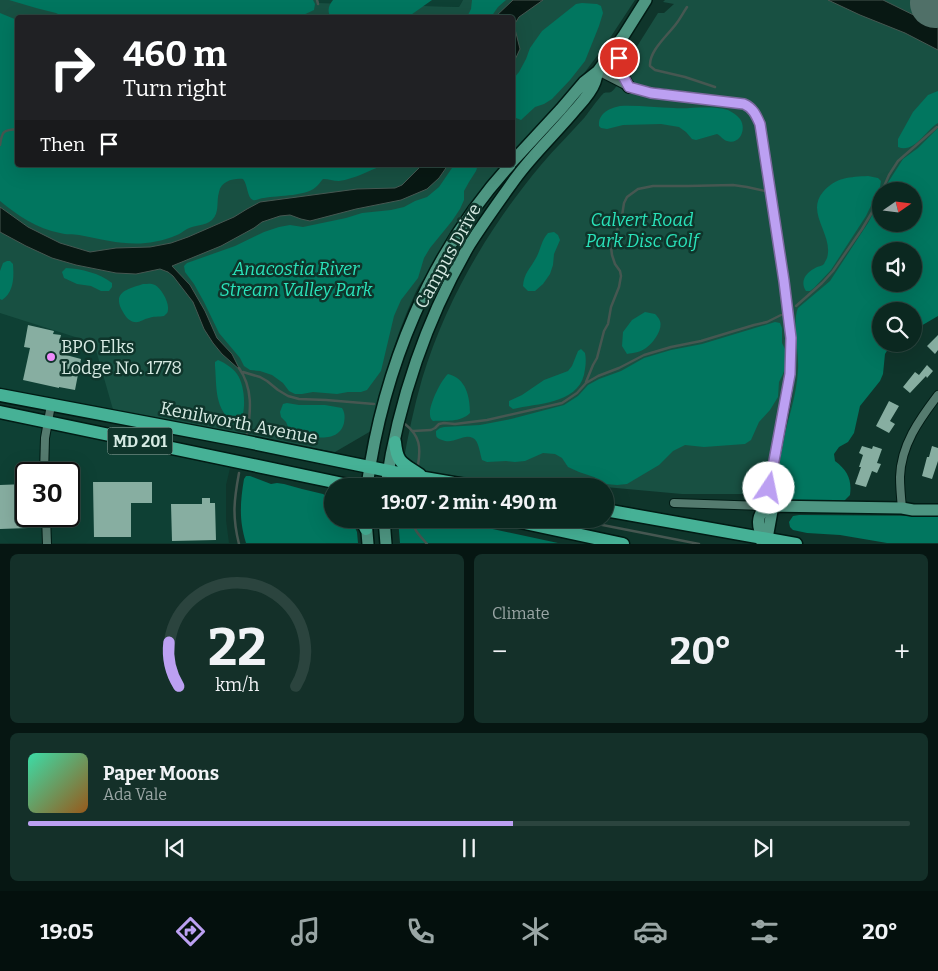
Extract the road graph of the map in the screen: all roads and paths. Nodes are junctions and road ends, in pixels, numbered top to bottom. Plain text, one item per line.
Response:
1 (644, 5) edge
2 (620, 41) junction
3 (598, 71) junction
4 (629, 87) junction
5 (515, 159) edge
6 (508, 167) edge
7 (0, 395) edge
8 (938, 395) edge
9 (51, 405) junction
10 (0, 412) edge
11 (47, 421) junction
12 (395, 442) junction
13 (44, 462) edge
14 (370, 467) junction
15 (389, 471) junction
16 (368, 478) edge
17 (388, 478) edge
18 (424, 478) joint
19 (321, 480) junction
20 (324, 481) edge
21 (324, 482) edge
22 (674, 503) dead end
23 (766, 506) junction
24 (902, 508) junction
25 (938, 510) edge
26 (614, 512) edge
27 (46, 527) edge
28 (366, 528) edge
29 (385, 528) edge
30 (548, 528) edge
31 (763, 541) edge
32 (47, 544) edge
33 (368, 544) edge
34 (386, 544) edge
35 (622, 544) edge
36 (796, 544) edge

1 - 2 main road, Campus Drive
2 - 3 main road, Campus Drive
2 - 4 main road
3 - 4 street
3 - 5 main road, Campus Drive
3 - 12 main road, Campus Drive
4 - 23 street
6 - 14 main road, Campus Drive
7 - 9 main road, Kenilworth Avenue / MD 201
8 - 24 street
9 - 11 street
9 - 14 main road, Kenilworth Avenue / MD 201
10 - 11 main road, Kenilworth Avenue / MD 201
11 - 13 street
11 - 19 main road, Kenilworth Avenue / MD 201
12 - 15 main road, Campus Drive
12 - 18 main road
14 - 15 main road, Kenilworth Avenue / MD 201
14 - 16 main road, Campus Drive
15 - 17 main road, Campus Drive
15 - 18 main road, Kenilworth Avenue / MD 201
19 - 20 main road, Kenilworth Avenue / MD 201
19 - 21 main road
22 - 23 street
23 - 24 main road
23 - 31 main road
24 - 25 main road
26 - 31 main road
27 - 32 street
28 - 33 main road
29 - 34 main road
30 - 35 main road
31 - 36 main road

